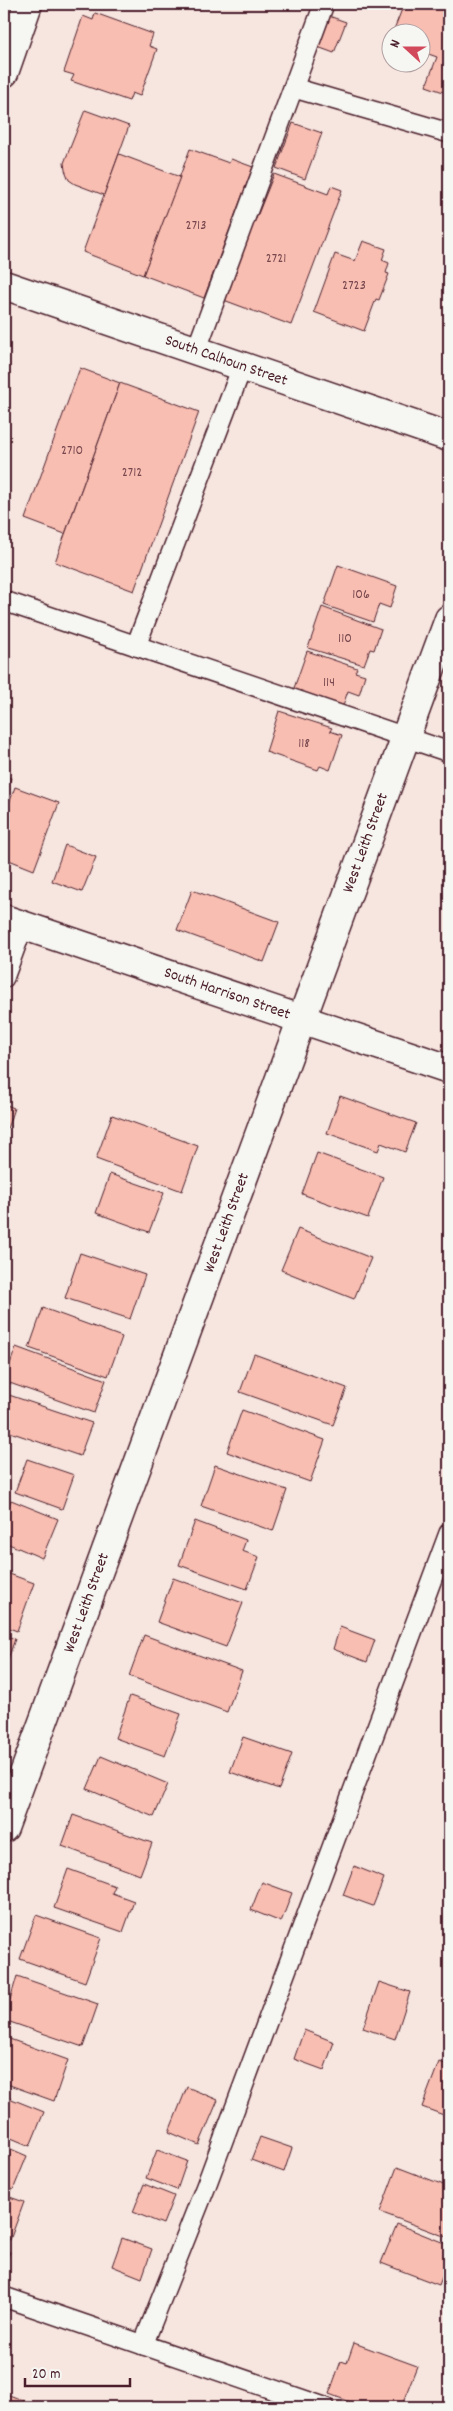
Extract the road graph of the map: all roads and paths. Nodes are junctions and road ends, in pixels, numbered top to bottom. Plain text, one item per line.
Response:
1 (28, 4) edge
2 (324, 4) edge
3 (4, 73) edge
4 (294, 88) junction
5 (449, 133) edge
6 (4, 286) edge
7 (196, 351) junction
8 (242, 367) junction
9 (449, 437) edge
10 (4, 601) edge
11 (449, 619) edge
12 (136, 646) junction
13 (442, 660) edge
14 (404, 736) junction
15 (449, 752) edge
16 (14, 923) edge
17 (4, 978) edge
18 (302, 1020) junction
19 (449, 1069) edge
20 (449, 1533) edge
21 (4, 1828) edge
22 (4, 2297) edge
23 (143, 2345) junction
24 (324, 2407) edge

1 - 3 street
2 - 4 lane
4 - 5 lane
4 - 7 lane
6 - 7 street, South Calhoun Street
7 - 8 street, South Calhoun Street
8 - 9 street, South Calhoun Street
8 - 12 lane
10 - 12 lane
11 - 13 street, West Leith Street
12 - 14 lane
13 - 14 street, West Leith Street
14 - 15 lane
14 - 18 street, West Leith Street
16 - 17 lane
16 - 18 street, South Harrison Street
18 - 19 street, South Harrison Street
18 - 21 street, West Leith Street
20 - 23 lane
22 - 23 lane
23 - 24 lane

